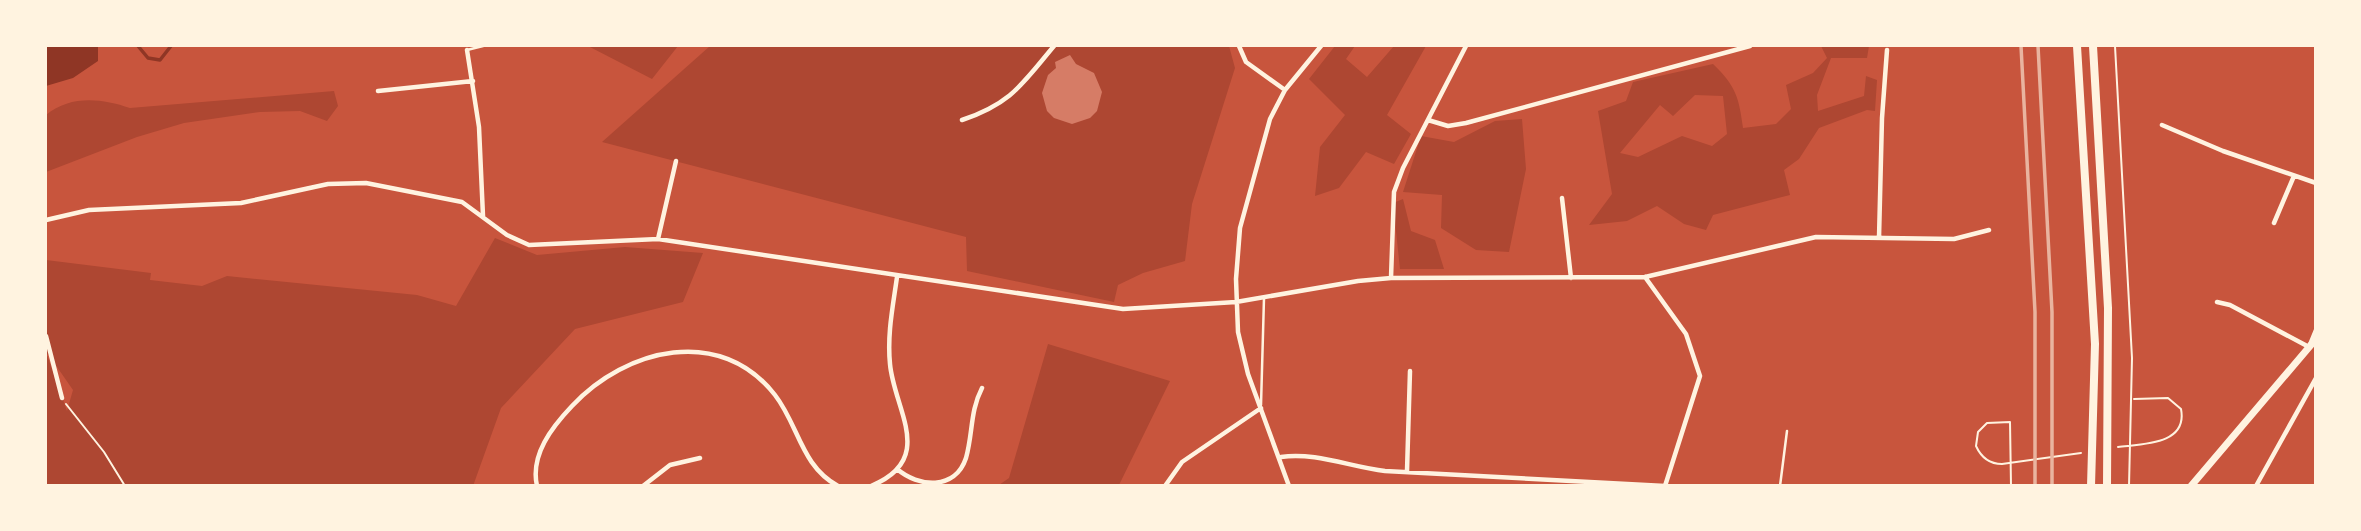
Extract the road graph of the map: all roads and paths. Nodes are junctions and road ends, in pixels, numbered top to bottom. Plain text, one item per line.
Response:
1 (483, 46) edge
2 (1054, 46) edge
3 (1239, 46) edge
4 (1321, 46) edge
5 (1466, 46) edge
6 (1750, 46) edge
7 (2077, 46) edge
8 (2093, 46) edge
9 (2115, 46) edge
10 (467, 50) joint
11 (1888, 50) dead end
12 (473, 80) junction
13 (1284, 90) junction
14 (378, 91) dead end
15 (962, 120) dead end
16 (1428, 120) junction
17 (2162, 125) dead end
18 (676, 161) dead end
19 (2294, 176) junction
20 (2315, 183) edge
21 (1562, 198) dead end
22 (483, 216) junction
23 (46, 220) edge
24 (2274, 223) dead end
25 (1989, 230) dead end
26 (1880, 238) junction
27 (658, 239) junction
28 (897, 277) junction
29 (1645, 277) junction
30 (1391, 278) junction
31 (1572, 278) junction
32 (1264, 298) junction
33 (1236, 302) junction
34 (2217, 302) dead end
35 (2315, 330) edge
36 (46, 336) edge
37 (2315, 339) edge
38 (2309, 347) junction
39 (1410, 371) dead end
40 (2315, 378) edge
41 (982, 388) dead end
42 (62, 398) joint
43 (2133, 398) junction
44 (1262, 408) junction
45 (1787, 431) dead end
46 (2110, 449) dead end
47 (2083, 453) dead end
48 (1281, 457) junction
49 (700, 458) dead end
50 (897, 468) junction
51 (1407, 471) junction
52 (1527, 477) junction
53 (125, 485) edge
54 (537, 485) edge
55 (643, 485) edge
56 (838, 485) edge
57 (871, 485) edge
58 (1165, 485) edge
59 (1289, 485) edge
60 (1526, 485) edge
61 (1665, 485) edge
62 (1780, 485) edge
63 (2011, 485) edge
64 (2091, 485) edge
65 (2106, 485) edge
66 (2129, 485) edge
67 (2191, 485) edge
68 (2256, 485) edge

1 - 10 lane
2 - 15 street
3 - 13 street
4 - 13 street
5 - 16 street
6 - 16 street
7 - 64 main road
8 - 65 main road
9 - 43 path
10 - 12 street
11 - 26 street
12 - 14 street
12 - 22 street
13 - 33 street
16 - 30 street
17 - 19 street
18 - 27 street
19 - 20 street
19 - 24 street
21 - 31 street
22 - 23 street
22 - 27 street
25 - 26 street
26 - 29 street
27 - 28 street
28 - 33 street
28 - 50 street
29 - 31 street
29 - 61 street
30 - 31 street
30 - 32 street
32 - 33 street
32 - 44 lane
33 - 44 street
34 - 38 street
35 - 38 street
36 - 42 street
37 - 38 main road
38 - 67 main road
39 - 51 street
40 - 68 street
41 - 50 street
42 - 53 path
43 - 46 path
43 - 66 path
44 - 48 street
44 - 58 street
45 - 62 lane
47 - 63 path
48 - 51 street
48 - 59 street
49 - 55 street
50 - 57 street
51 - 52 street
52 - 60 street
52 - 61 street
54 - 56 street

